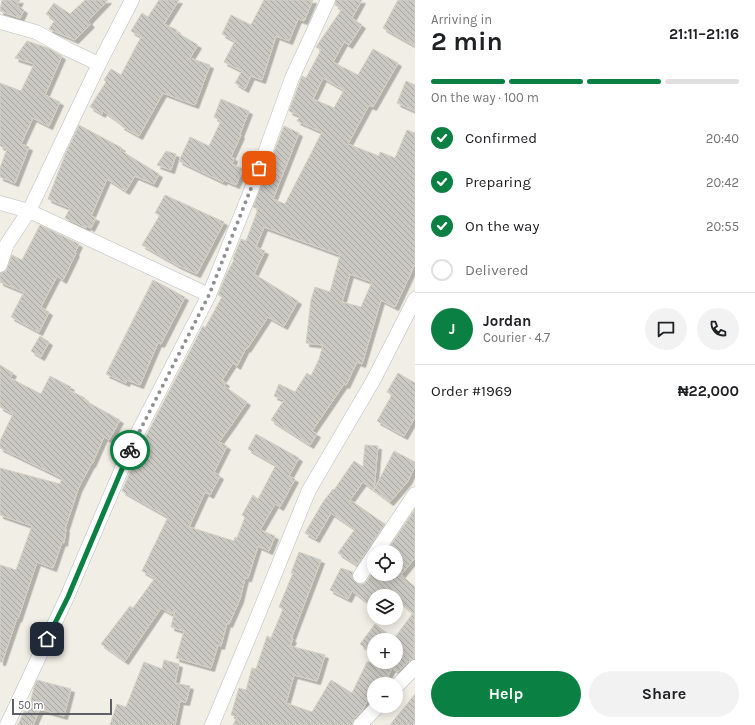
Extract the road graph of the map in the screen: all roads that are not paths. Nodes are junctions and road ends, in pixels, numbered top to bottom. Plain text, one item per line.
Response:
1 (132, 0) edge
2 (328, 0) edge
3 (0, 22) edge
4 (99, 64) junction
5 (0, 203) edge
6 (29, 211) junction
7 (0, 265) edge
8 (209, 295) junction
9 (415, 299) edge
10 (415, 494) edge
11 (381, 545) edge
12 (367, 566) edge
13 (360, 576) dead end
14 (415, 667) edge
15 (403, 680) edge
16 (371, 713) edge
17 (7, 725) edge
18 (212, 725) edge
19 (360, 725) edge

1 - 4 street
2 - 8 street
3 - 4 street
4 - 6 street
5 - 6 street
6 - 7 street
6 - 8 street
8 - 17 street
9 - 18 street
10 - 11 street
12 - 13 street
14 - 15 street
16 - 19 street

